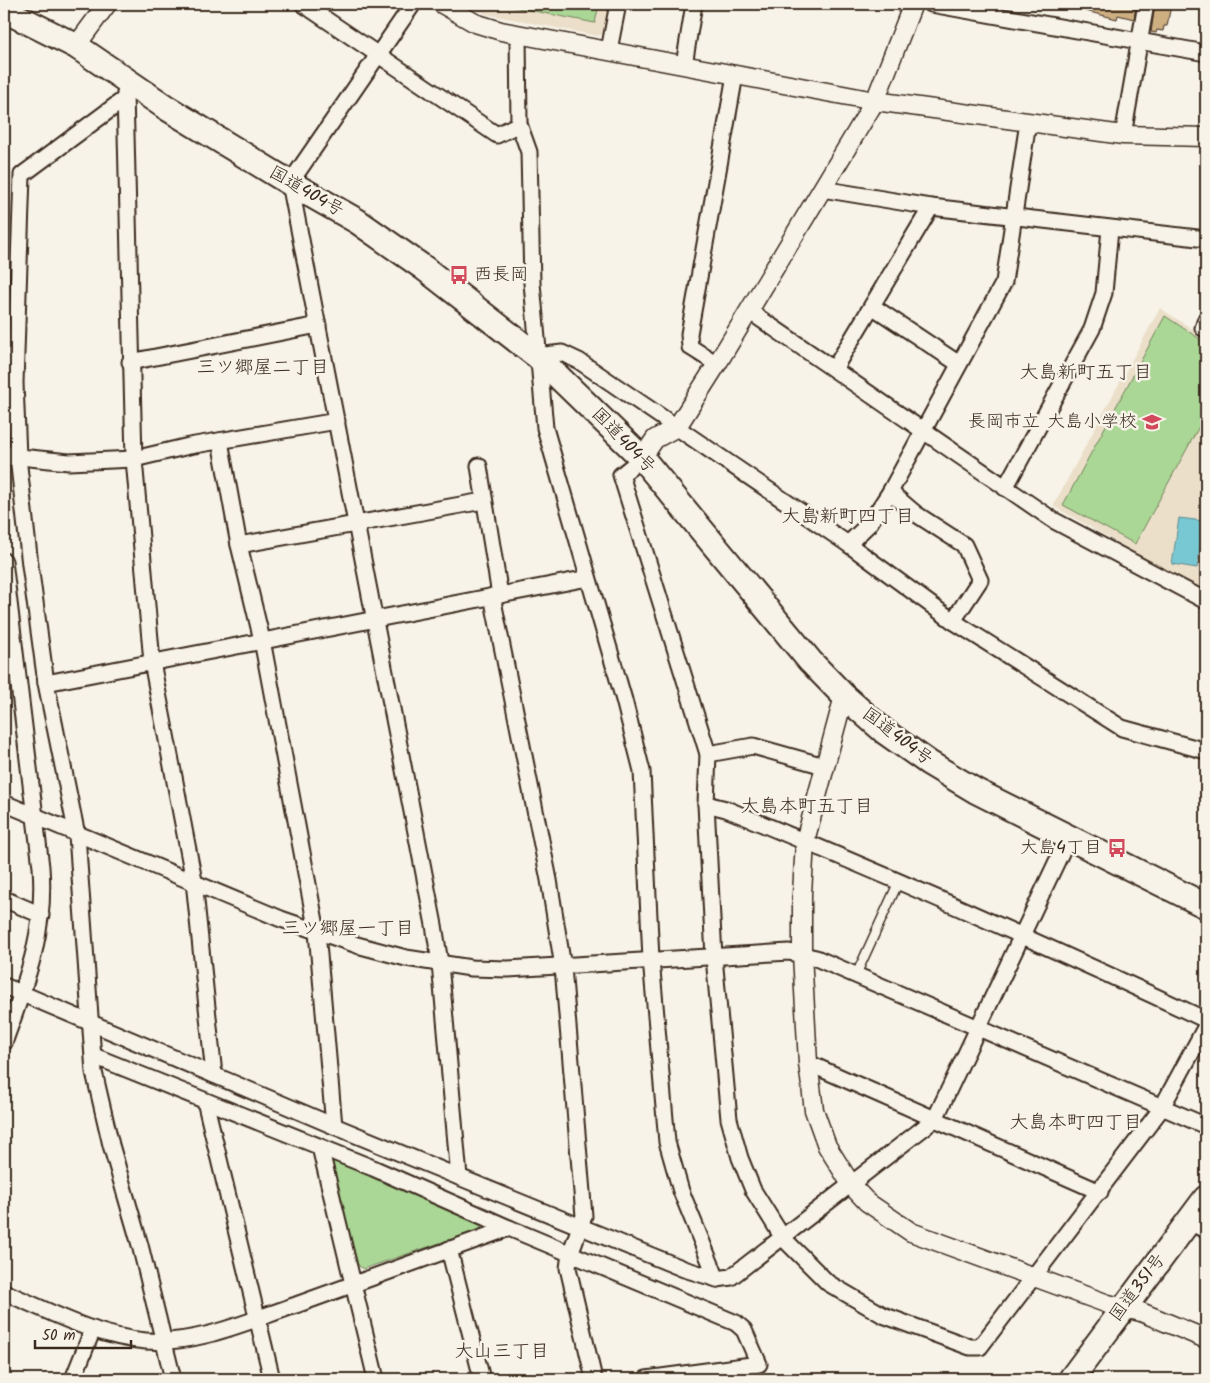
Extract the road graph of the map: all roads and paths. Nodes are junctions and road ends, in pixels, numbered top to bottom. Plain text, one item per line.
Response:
1 (107, 4) edge
2 (303, 4) edge
3 (413, 4) edge
4 (442, 4) edge
5 (618, 4) edge
6 (694, 4) edge
7 (913, 4) edge
8 (931, 4) edge
9 (1146, 4) edge
10 (4, 10) edge
11 (4, 24) edge
12 (38, 28) junction
13 (518, 34) junction
14 (1138, 42) junction
15 (76, 46) junction
16 (609, 50) junction
17 (1206, 53) edge
18 (377, 55) junction
19 (684, 65) junction
20 (736, 74) junction
21 (125, 90) junction
22 (875, 101) junction
23 (1028, 122) junction
24 (519, 124) junction
25 (1123, 135) junction
26 (1206, 137) edge
27 (290, 184) junction
28 (822, 189) junction
29 (931, 207) junction
30 (1013, 216) junction
31 (1110, 229) junction
32 (1206, 239) edge
33 (872, 306) junction
34 (749, 311) junction
35 (318, 326) junction
36 (537, 356) junction
37 (130, 362) junction
38 (717, 364) junction
39 (960, 364) junction
40 (834, 369) junction
41 (337, 421) junction
42 (677, 426) junction
43 (924, 431) junction
44 (220, 441) junction
45 (11, 456) edge
46 (642, 458) junction
47 (134, 459) junction
48 (479, 466) dead end
49 (1005, 488) junction
50 (890, 492) junction
51 (483, 501) junction
52 (357, 524) junction
53 (848, 544) junction
54 (239, 545) junction
55 (4, 561) edge
56 (588, 578) junction
57 (496, 596) junction
58 (1206, 601) edge
59 (376, 620) junction
60 (953, 621) junction
61 (262, 640) junction
62 (152, 662) junction
63 (46, 683) junction
64 (844, 696) junction
65 (1206, 752) edge
66 (708, 754) junction
67 (824, 766) junction
68 (4, 803) edge
69 (706, 804) junction
70 (35, 817) junction
71 (77, 835) junction
72 (1068, 838) junction
73 (805, 841) junction
74 (194, 881) junction
75 (900, 881) junction
76 (4, 899) edge
77 (1206, 906) edge
78 (41, 915) junction
79 (317, 932) junction
80 (1023, 935) junction
81 (802, 954) junction
82 (714, 957) junction
83 (651, 959) junction
84 (440, 963) junction
85 (563, 967) junction
86 (856, 976) junction
87 (4, 986) edge
88 (22, 993) junction
89 (8, 1019) edge
90 (1206, 1020) edge
91 (91, 1024) junction
92 (1206, 1026) edge
93 (979, 1028) junction
94 (4, 1043) edge
95 (94, 1056) junction
96 (808, 1063) junction
97 (214, 1076) junction
98 (205, 1102) junction
99 (1161, 1108) junction
100 (935, 1119) junction
101 (334, 1126) junction
102 (1206, 1126) edge
103 (320, 1147) junction
104 (459, 1177) junction
105 (852, 1186) junction
106 (1100, 1192) junction
107 (1206, 1198) edge
108 (1197, 1226) edge
109 (509, 1228) junction
110 (582, 1228) junction
111 (783, 1238) junction
112 (449, 1249) junction
113 (570, 1254) junction
114 (1033, 1277) junction
115 (717, 1279) junction
116 (353, 1285) junction
117 (4, 1292) edge
118 (1124, 1307) junction
119 (258, 1318) junction
120 (94, 1329) junction
121 (1206, 1339) edge
122 (164, 1342) junction
123 (73, 1379) edge
124 (173, 1379) edge
125 (272, 1379) edge
126 (376, 1379) edge
127 (482, 1379) edge
128 (594, 1379) edge
129 (646, 1379) edge
130 (1071, 1379) edge

1 - 15 street
2 - 18 street
3 - 18 street
4 - 13 street
5 - 16 street
6 - 19 street
7 - 22 street
8 - 14 street
9 - 14 street
10 - 12 highway, 国道404号
11 - 12 street
12 - 15 highway, 国道404号
13 - 16 street
13 - 24 street
14 - 17 street
14 - 25 street
15 - 21 highway, 国道404号
16 - 19 street
18 - 24 street
18 - 27 street
19 - 20 street
20 - 22 street
20 - 38 street
21 - 27 highway, 国道404号
21 - 37 street
21 - 45 street
22 - 23 street
22 - 28 street
23 - 25 street
23 - 30 street
24 - 36 street
25 - 26 street
27 - 35 street
27 - 36 highway, 国道404号
28 - 29 street
28 - 34 street
29 - 30 street
29 - 33 street
30 - 31 street
30 - 39 street
31 - 32 street
31 - 49 street
33 - 39 street
33 - 40 street
34 - 38 street
34 - 40 street
35 - 37 street
35 - 41 street
36 - 42 street
36 - 46 highway, 国道404号
36 - 56 street
37 - 47 street
38 - 42 street
39 - 43 street
40 - 43 street
41 - 44 street
41 - 52 street
42 - 46 street
42 - 53 street
43 - 49 street
43 - 50 street
44 - 47 street
44 - 54 street
45 - 47 street
45 - 63 street
46 - 64 highway, 国道404号
46 - 66 street
47 - 62 street
48 - 51 street
49 - 58 street
50 - 53 street
50 - 60 street
51 - 52 street
51 - 57 street
52 - 54 street
52 - 59 street
53 - 60 street
54 - 61 street
55 - 70 street
56 - 57 street
56 - 83 street
57 - 59 street
57 - 85 street
59 - 61 street
59 - 84 street
60 - 65 street
61 - 62 street
61 - 79 street
62 - 63 street
62 - 74 street
63 - 71 street
64 - 67 street
64 - 72 highway, 国道404号
66 - 67 street
66 - 69 street
67 - 73 street
68 - 70 street
69 - 73 street
69 - 82 street
70 - 71 street
70 - 78 street
71 - 74 street
71 - 91 street
72 - 77 highway, 国道404号
72 - 80 street
73 - 75 street
73 - 81 street
74 - 79 street
74 - 97 street
75 - 80 street
75 - 86 lane
76 - 78 street
78 - 88 street
79 - 84 street
79 - 101 street
80 - 90 street
80 - 93 street
81 - 82 street
81 - 86 street
81 - 96 street
82 - 83 street
82 - 111 street
83 - 85 street
83 - 115 street
84 - 85 street
84 - 104 street
85 - 110 street
86 - 93 street
87 - 88 street
88 - 89 street
88 - 91 street
89 - 94 street
91 - 95 street
91 - 97 street
92 - 99 street
93 - 99 street
93 - 100 street
95 - 98 street
95 - 122 street
96 - 100 street
96 - 105 street
97 - 101 street
98 - 103 street
98 - 119 street
99 - 102 street
99 - 106 street
100 - 105 street
100 - 106 street
101 - 104 street
103 - 109 street
103 - 116 street
104 - 110 street
105 - 111 street
105 - 114 street
106 - 114 street
107 - 108 highway, 国道351号
108 - 118 highway, 国道351号
109 - 112 street
109 - 113 street
110 - 113 street
110 - 115 street
111 - 114 street
111 - 115 street
112 - 116 street
112 - 127 street
113 - 128 street
113 - 129 street
114 - 118 street
116 - 119 street
116 - 126 street
117 - 120 street
118 - 121 street
118 - 130 highway, 国道351号
119 - 122 street
119 - 125 street
120 - 122 street
120 - 123 street
122 - 124 street

